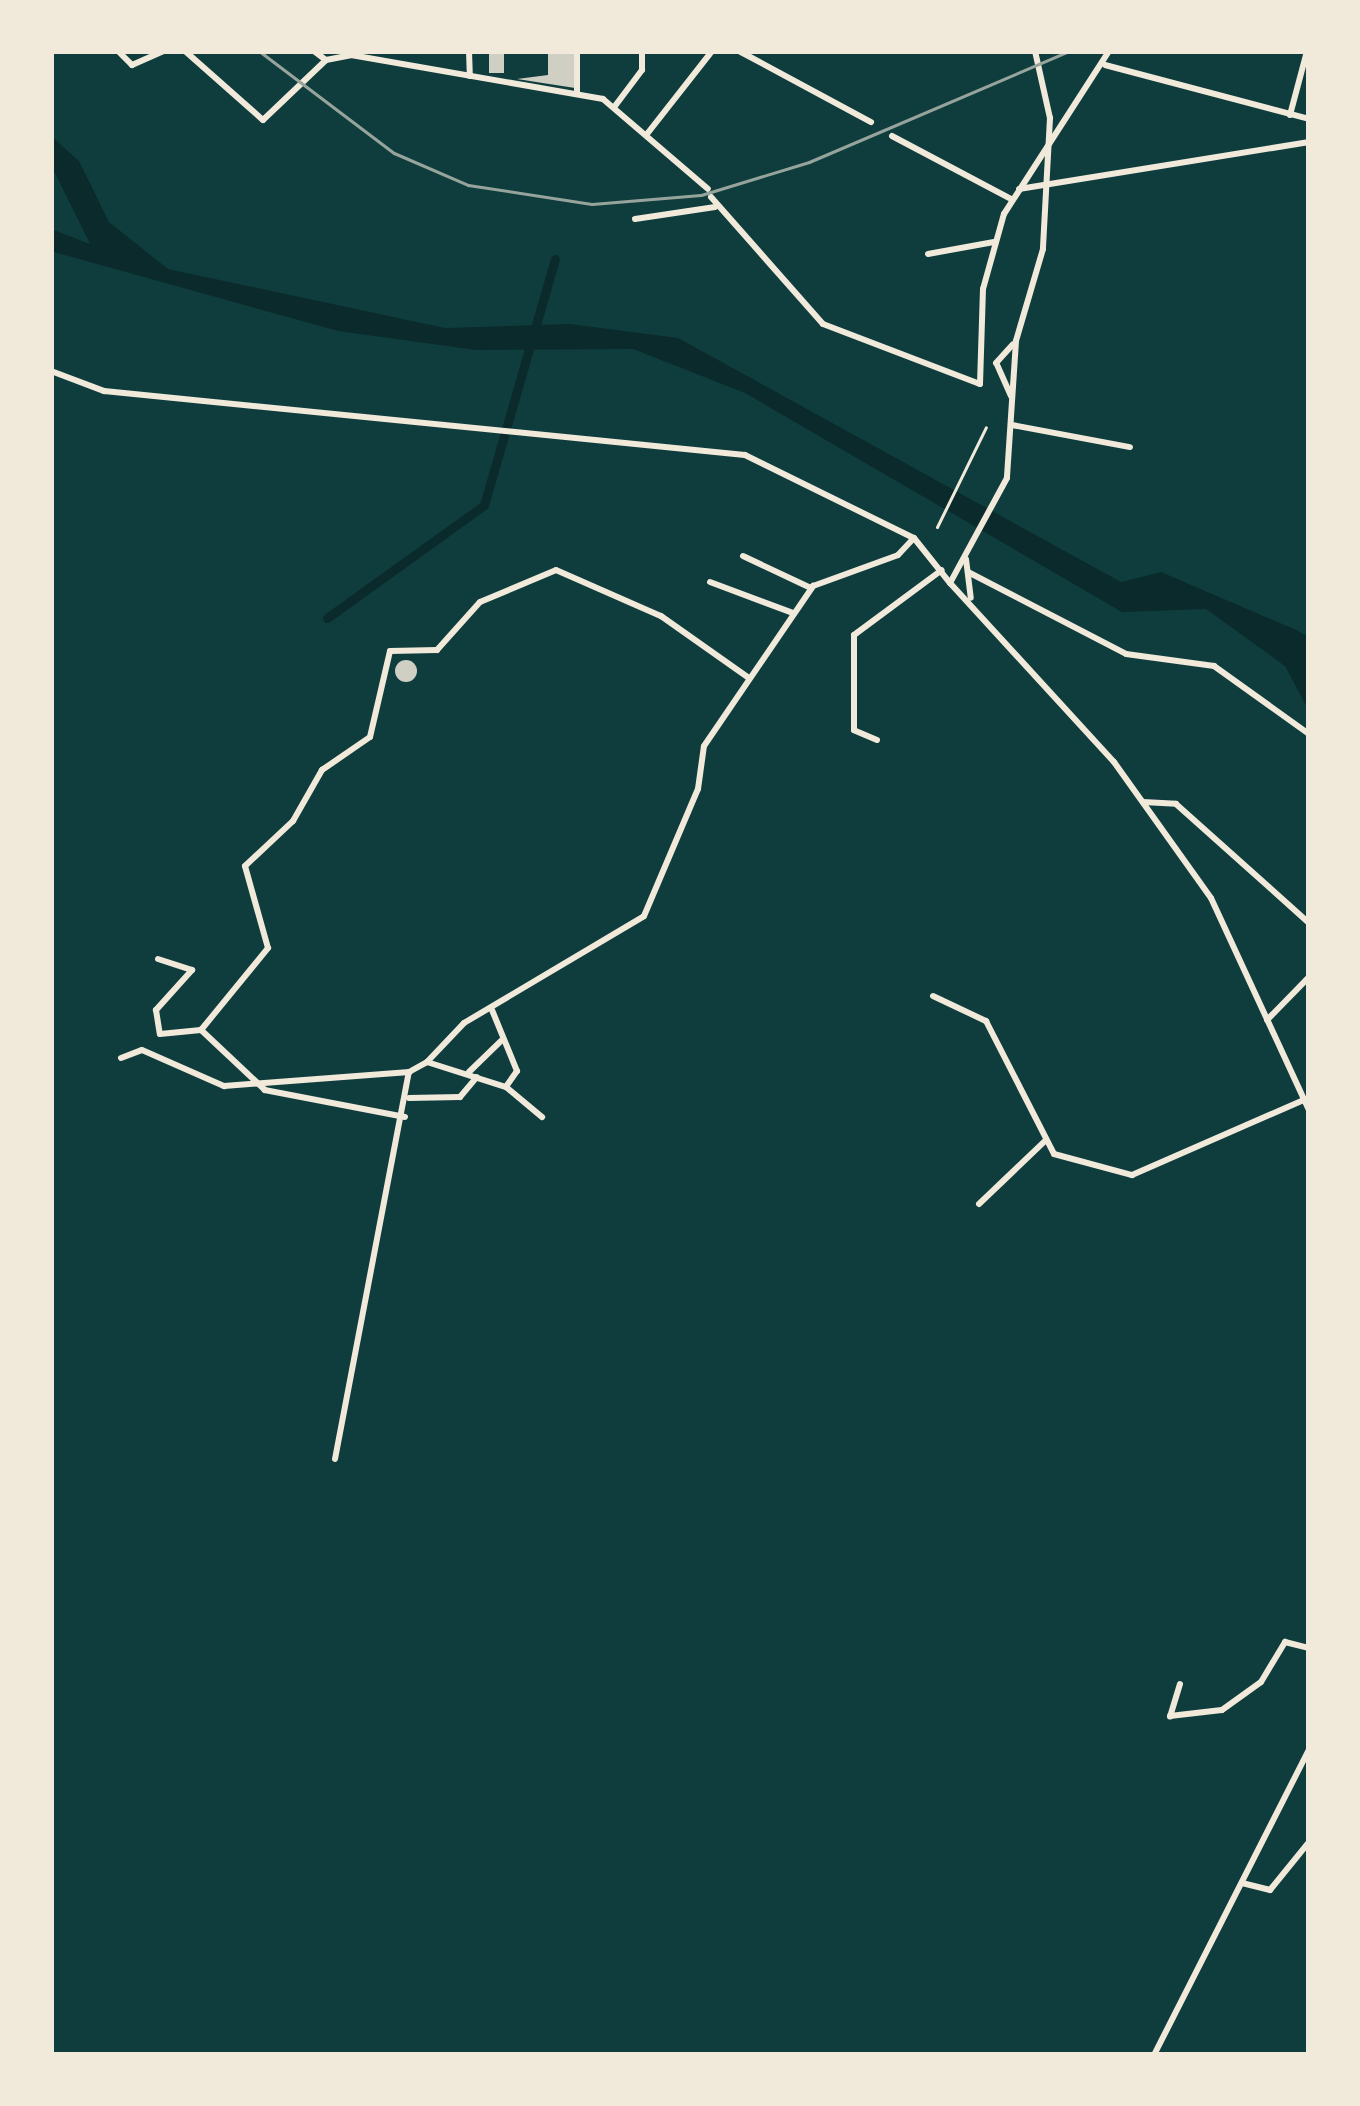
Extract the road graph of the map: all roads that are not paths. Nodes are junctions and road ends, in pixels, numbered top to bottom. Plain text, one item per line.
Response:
1 (118, 51) edge
2 (163, 51) edge
3 (184, 51) edge
4 (314, 51) edge
5 (470, 51) edge
6 (577, 51) edge
7 (642, 51) edge
8 (712, 51) edge
9 (739, 51) edge
10 (1035, 51) edge
11 (1109, 51) edge
12 (1306, 51) edge
13 (399, 55) edge
14 (326, 59) junction
15 (1105, 65) junction
16 (1305, 75) edge
17 (470, 76) junction
18 (577, 94) junction
19 (615, 106) junction
20 (1290, 115) junction
21 (1309, 119) edge
22 (871, 122) dead end
23 (647, 134) junction
24 (892, 136) dead end
25 (1309, 142) edge
26 (1018, 189) junction
27 (1011, 200) junction
28 (716, 207) junction
29 (635, 219) dead end
30 (994, 242) junction
31 (928, 254) dead end
32 (1016, 341) junction
33 (1003, 352) junction
34 (986, 353) junction
35 (1015, 355) junction
36 (1014, 370) junction
37 (51, 371) edge
38 (987, 371) junction
39 (1002, 371) junction
40 (1012, 401) junction
41 (1012, 425) junction
42 (1130, 447) dead end
43 (914, 538) junction
44 (743, 556) dead end
45 (943, 570) junction
46 (964, 575) junction
47 (710, 582) dead end
48 (950, 583) junction
49 (811, 589) junction
50 (958, 590) junction
51 (971, 602) junction
52 (794, 613) junction
53 (749, 678) junction
54 (1309, 734) edge
55 (878, 740) dead end
56 (1143, 802) junction
57 (1309, 923) edge
58 (158, 959) dead end
59 (1309, 977) edge
60 (933, 996) dead end
61 (492, 1010) junction
62 (1267, 1020) junction
63 (201, 1030) junction
64 (502, 1039) junction
65 (121, 1058) dead end
66 (427, 1062) junction
67 (409, 1072) junction
68 (476, 1075) junction
69 (252, 1084) junction
70 (506, 1087) junction
71 (409, 1098) junction
72 (1304, 1100) junction
73 (1309, 1110) edge
74 (405, 1117) junction
75 (542, 1117) dead end
76 (1045, 1141) junction
77 (979, 1204) dead end
78 (335, 1459) dead end
79 (1309, 1648) edge
80 (1180, 1684) dead end
81 (1309, 1750) edge
82 (1309, 1842) edge
83 (1242, 1883) junction
84 (1154, 2055) edge

1 - 2 street
3 - 14 street
4 - 14 street
5 - 17 street
6 - 18 street
7 - 19 street
8 - 23 street
9 - 22 street
10 - 32 street
11 - 15 street
12 - 16 street
13 - 14 street
13 - 17 street
15 - 20 street
15 - 26 street
16 - 20 street
17 - 18 street
18 - 19 street
19 - 23 street
20 - 21 street
23 - 28 street
24 - 27 street
25 - 26 street
26 - 27 street
27 - 30 street
28 - 29 street
28 - 38 street
30 - 31 street
30 - 34 street
32 - 33 street
32 - 35 street
33 - 34 street
33 - 35 street
33 - 39 street
34 - 38 street
35 - 36 street
36 - 39 street
36 - 40 street
37 - 43 street
38 - 39 street
39 - 40 street
40 - 41 street
41 - 42 street
41 - 46 street
43 - 45 street
43 - 49 street
44 - 49 street
45 - 46 street
45 - 48 street
45 - 55 street
46 - 48 street
46 - 50 street
46 - 51 street
46 - 54 street
47 - 52 street
48 - 50 street
49 - 52 street
50 - 51 street
51 - 56 street
52 - 53 street
53 - 61 street
53 - 63 street
56 - 57 street
56 - 62 street
58 - 63 street
59 - 62 street
60 - 76 street
61 - 64 street
61 - 66 street
62 - 72 street
63 - 69 street
64 - 68 street
64 - 70 street
65 - 69 street
66 - 67 street
66 - 68 street
67 - 69 street
67 - 71 street
68 - 70 street
68 - 71 street
69 - 74 street
70 - 75 street
71 - 74 street
72 - 73 street
72 - 76 street
74 - 78 street
76 - 77 street
79 - 80 street
81 - 83 street
82 - 83 street
83 - 84 street

